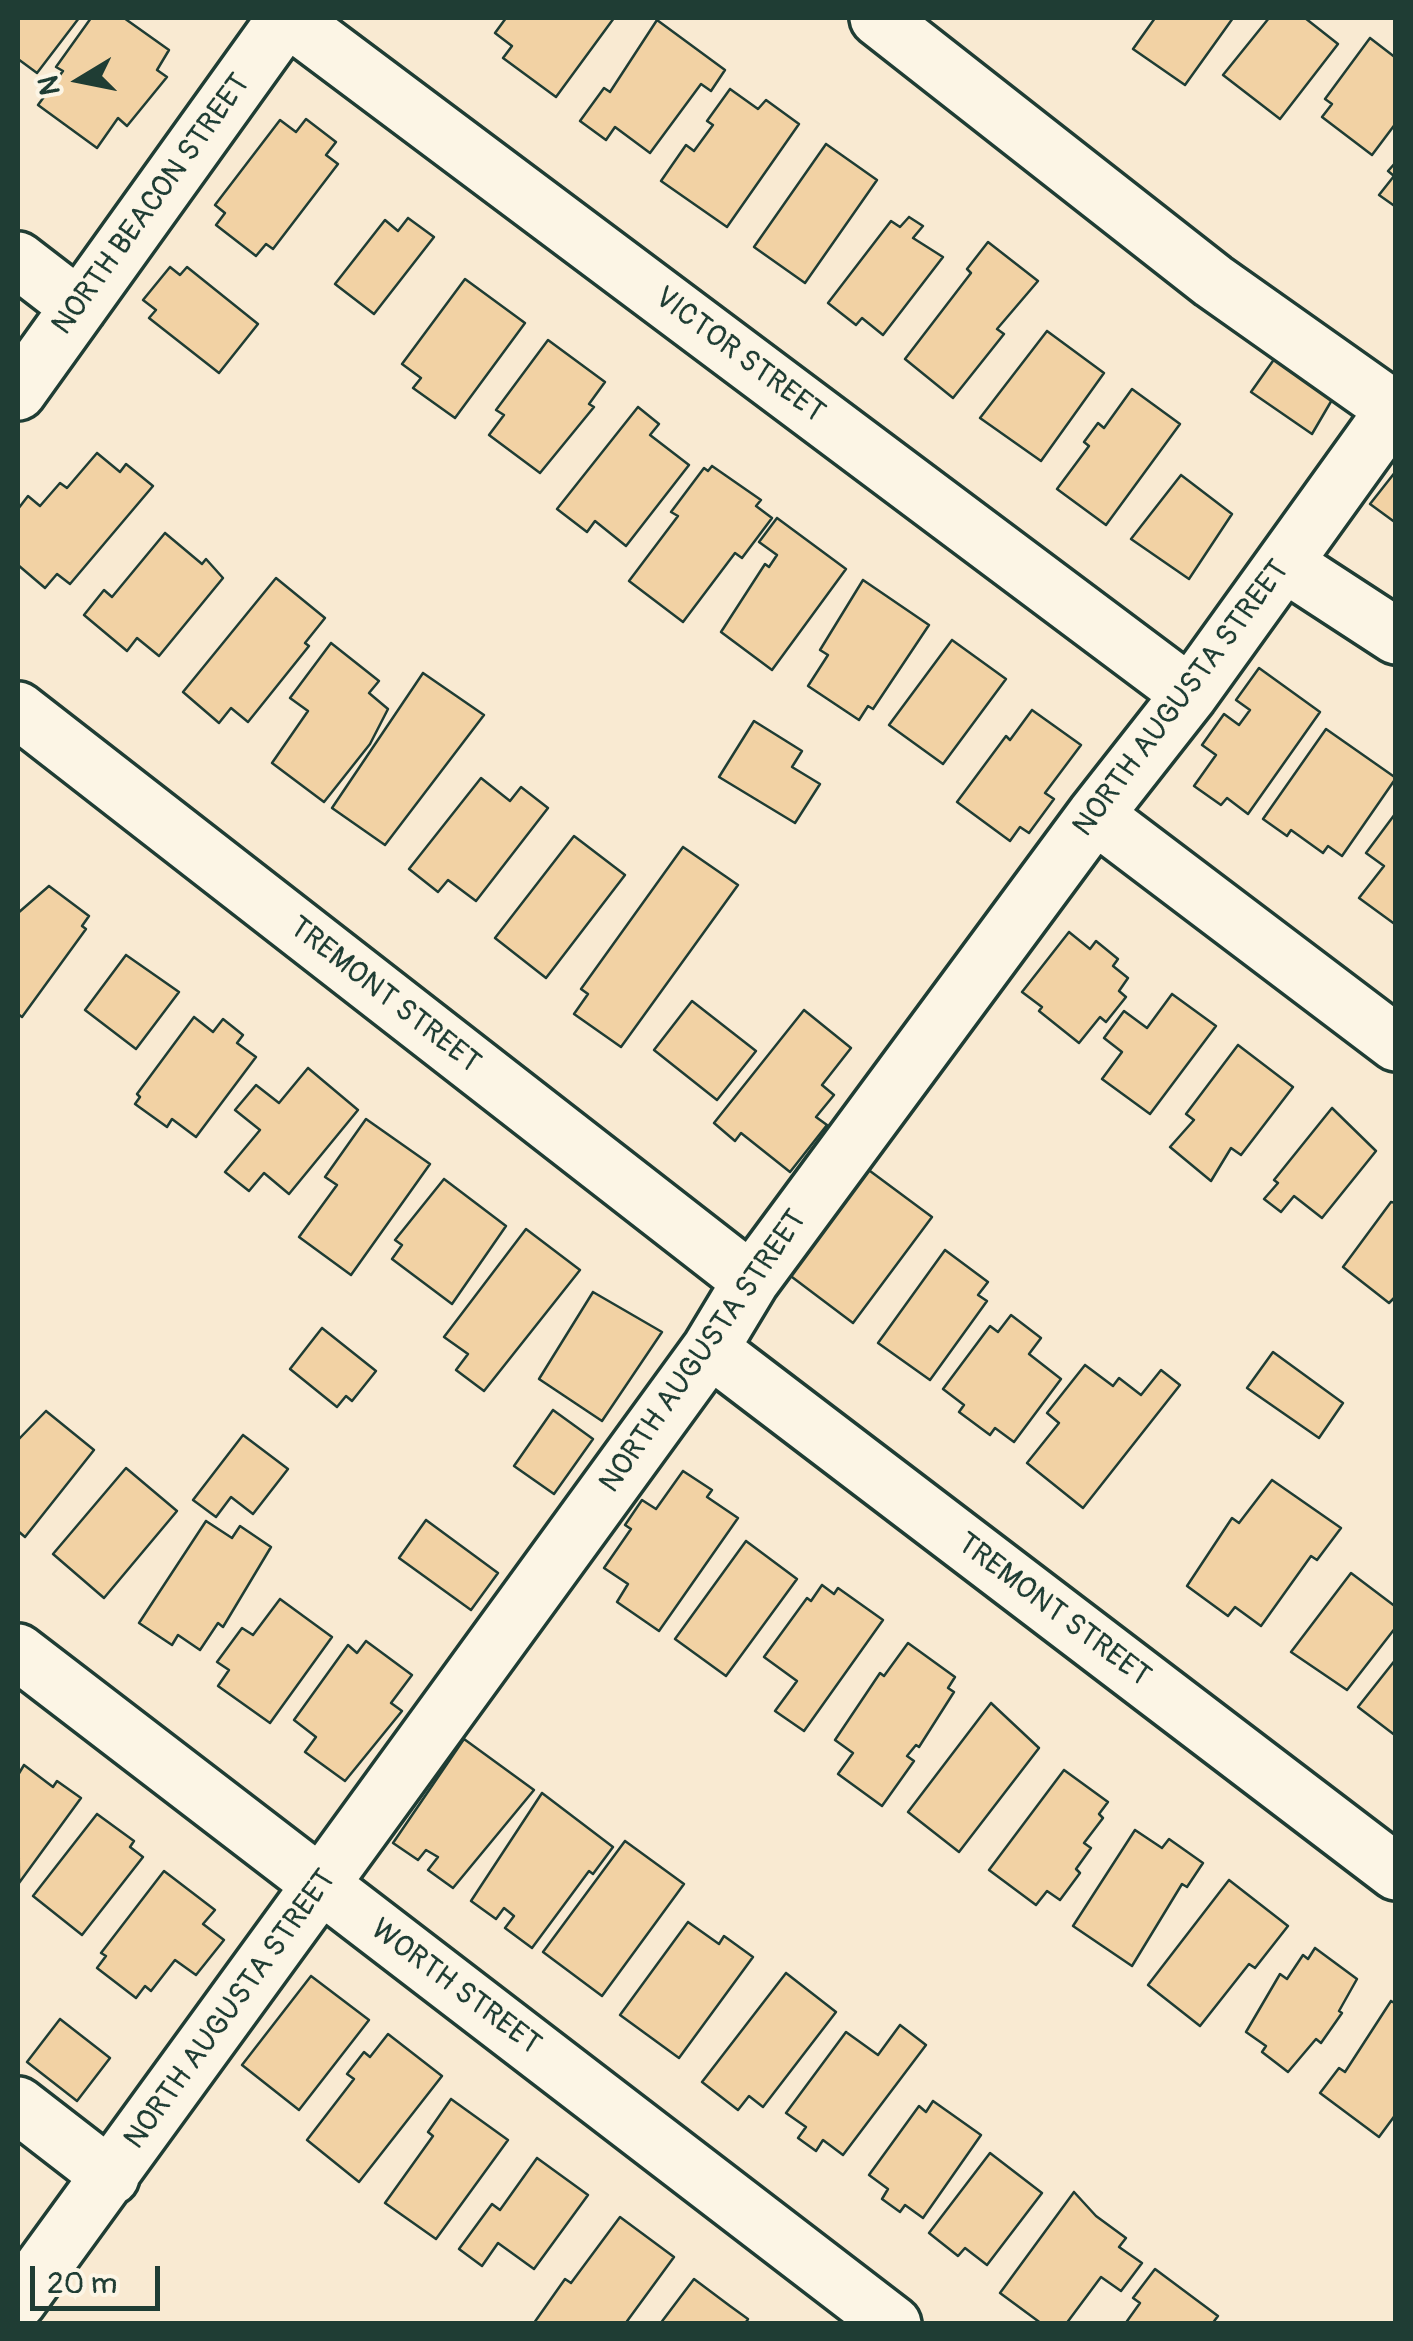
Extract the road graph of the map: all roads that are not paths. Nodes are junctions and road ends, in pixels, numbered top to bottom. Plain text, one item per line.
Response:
1 (287, 18) edge
2 (878, 18) edge
3 (18, 260) edge
4 (79, 307) junction
5 (18, 392) edge
6 (1395, 408) edge
7 (1284, 563) junction
8 (1396, 636) edge
9 (1190, 694) junction
10 (18, 710) edge
11 (1095, 815) junction
12 (1396, 1043) edge
13 (751, 1281) junction
14 (710, 1349) junction
15 (18, 1652) edge
16 (1396, 1872) edge
17 (320, 1884) junction
18 (18, 2105) edge
19 (111, 2177) junction
20 (18, 2301) edge
21 (893, 2324) edge

1 - 4 street, NORTH BEACON STREET
1 - 9 street, VICTOR STREET
2 - 6 street
3 - 4 street
4 - 5 street, NORTH BEACON STREET
6 - 7 street, NORTH AUGUSTA STREET
7 - 8 street
7 - 9 street, NORTH AUGUSTA STREET
9 - 11 street, NORTH AUGUSTA STREET
10 - 13 street, TREMONT STREET
11 - 12 street
11 - 13 street, NORTH AUGUSTA STREET
13 - 14 street, NORTH AUGUSTA STREET
14 - 16 street, TREMONT STREET
14 - 17 street, NORTH AUGUSTA STREET
15 - 17 street, WORTH STREET
17 - 19 street, NORTH AUGUSTA STREET
17 - 21 street, WORTH STREET
18 - 19 street
19 - 20 street, NORTH AUGUSTA STREET

